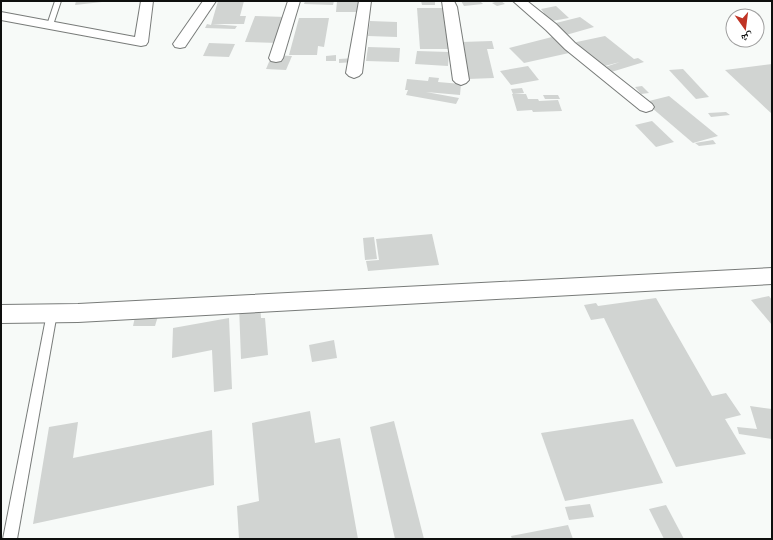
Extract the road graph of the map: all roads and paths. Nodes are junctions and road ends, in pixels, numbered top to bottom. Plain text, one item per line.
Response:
1 (58, 1) edge
2 (147, 1) edge
3 (210, 1) edge
4 (294, 1) edge
5 (365, 1) edge
6 (448, 1) edge
7 (519, 1) edge
8 (1, 16) edge
9 (50, 25) junction
10 (180, 44) dead end
11 (276, 58) dead end
12 (354, 73) dead end
13 (460, 80) dead end
14 (646, 107) dead end
15 (772, 276) edge
16 (52, 313) junction
17 (1, 314) edge
18 (10, 539) edge

1 - 9 lane
2 - 9 street
3 - 10 street
4 - 11 street
5 - 12 street
6 - 13 street
7 - 14 street
8 - 9 street
15 - 16 street
16 - 17 street
16 - 18 lane

